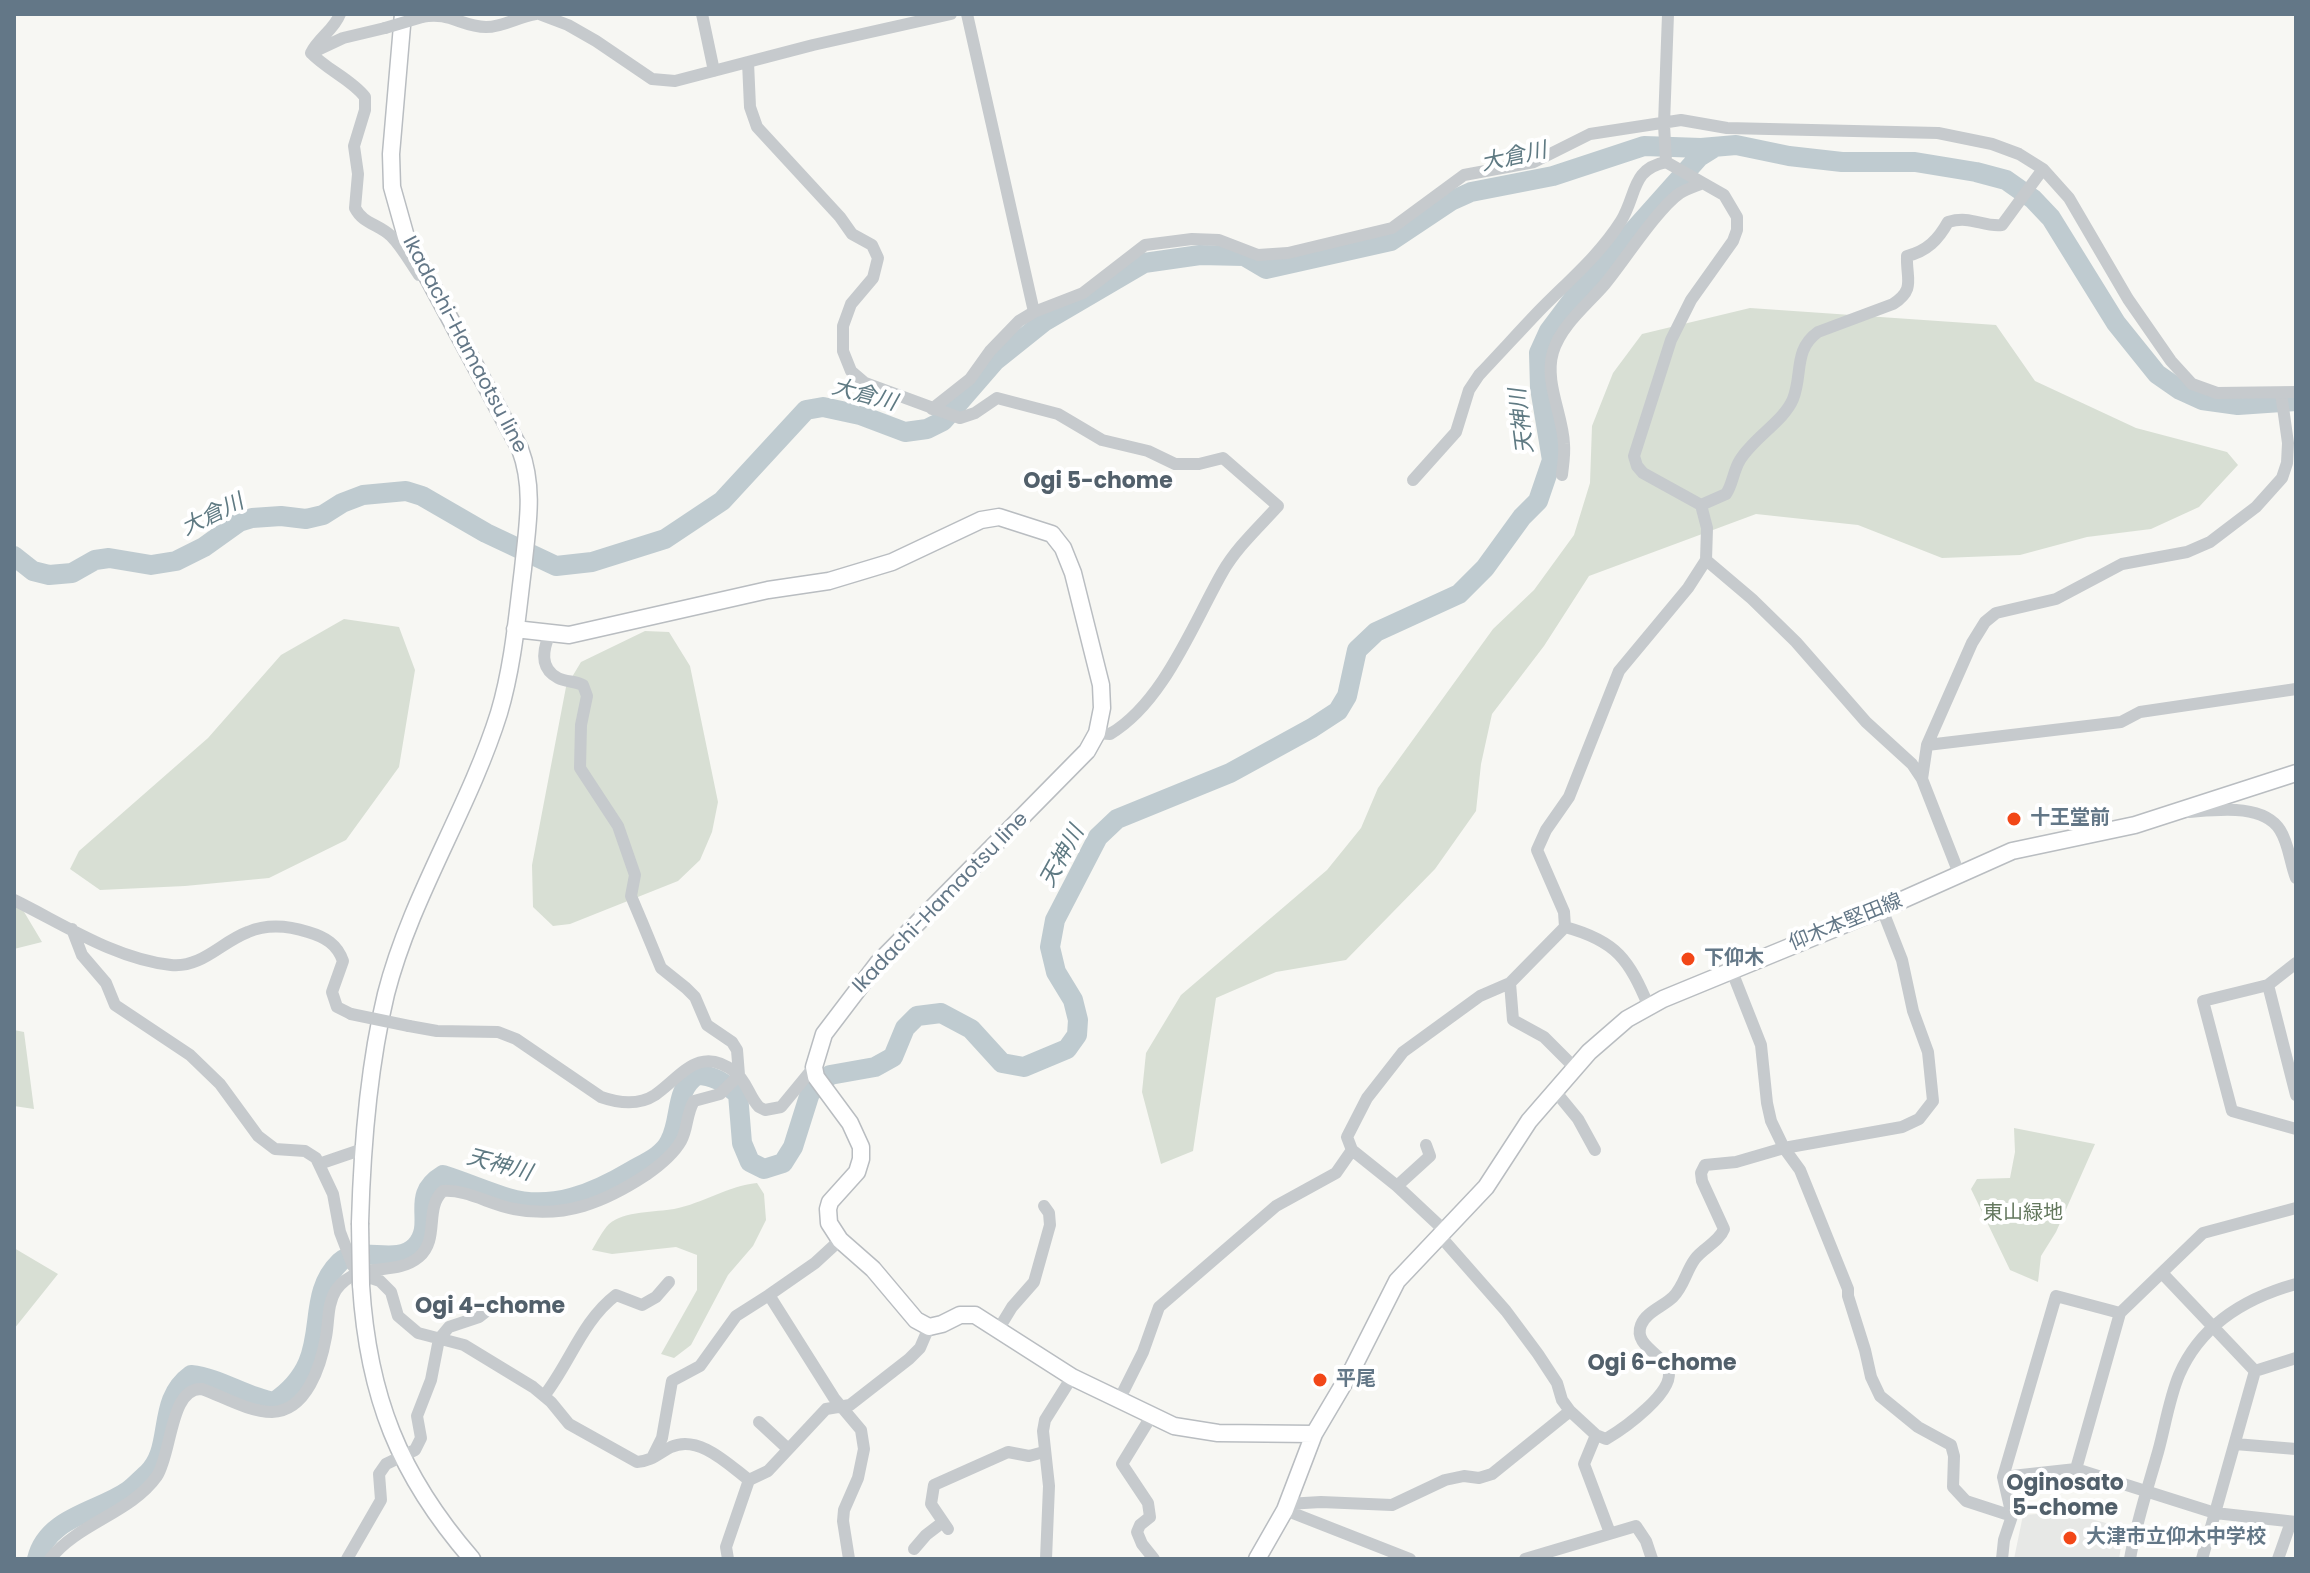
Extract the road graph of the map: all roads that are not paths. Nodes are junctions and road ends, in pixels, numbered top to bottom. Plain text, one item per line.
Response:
1 (340, 14) edge
2 (403, 14) edge
3 (538, 14) edge
4 (702, 14) edge
5 (951, 14) edge
6 (967, 14) edge
7 (1668, 14) edge
8 (424, 16) edge
9 (556, 17) edge
10 (311, 53) junction
11 (748, 62) junction
12 (714, 71) junction
13 (1664, 124) junction
14 (1668, 160) junction
15 (2043, 169) junction
16 (1698, 181) junction
17 (427, 275) junction
18 (1034, 312) junction
19 (2296, 392) edge
20 (2281, 393) junction
21 (932, 409) junction
22 (1562, 475) dead end
23 (1413, 480) dead end
24 (1701, 505) junction
25 (1706, 560) junction
26 (515, 629) junction
27 (550, 633) junction
28 (2296, 689) edge
29 (1097, 733) junction
30 (1927, 745) junction
31 (2296, 773) edge
32 (1922, 779) junction
33 (2178, 813) junction
34 (1960, 876) junction
35 (2296, 878) edge
36 (14, 900) edge
37 (1882, 909) junction
38 (1565, 927) junction
39 (72, 929) junction
40 (2296, 963) edge
41 (1731, 969) junction
42 (1510, 983) junction
43 (2268, 985) junction
44 (1649, 1007) junction
45 (2291, 1053) edge
46 (1575, 1068) junction
47 (815, 1072) junction
48 (737, 1079) junction
49 (1555, 1091) junction
50 (2296, 1095) edge
51 (2296, 1129) edge
52 (1426, 1145) dead end
53 (1784, 1148) junction
54 (363, 1149) junction
55 (1352, 1150) junction
56 (1595, 1150) dead end
57 (319, 1164) junction
58 (1397, 1186) junction
59 (1044, 1206) dead end
60 (2296, 1208) edge
61 (1443, 1234) junction
62 (840, 1240) junction
63 (2162, 1273) junction
64 (358, 1275) junction
65 (669, 1282) dead end
66 (2296, 1284) edge
67 (769, 1295) junction
68 (488, 1310) dead end
69 (2120, 1313) junction
70 (2212, 1326) junction
71 (929, 1327) junction
72 (998, 1330) junction
73 (439, 1339) junction
74 (2296, 1358) edge
75 (2255, 1371) junction
76 (1072, 1377) junction
77 (544, 1396) junction
78 (1119, 1400) junction
79 (842, 1407) junction
80 (1570, 1411) junction
81 (1152, 1415) junction
82 (759, 1422) dead end
83 (1314, 1434) junction
84 (1596, 1435) junction
85 (2235, 1444) junction
86 (787, 1448) junction
87 (2296, 1449) edge
88 (1044, 1452) junction
89 (401, 1457) junction
90 (648, 1461) junction
91 (2076, 1469) junction
92 (2003, 1477) junction
93 (749, 1480) junction
94 (2146, 1492) junction
95 (1286, 1507) junction
96 (2215, 1513) junction
97 (2012, 1516) junction
98 (2294, 1522) edge
99 (1610, 1533) junction
100 (914, 1549) dead end
101 (1553, 1556) edge
102 (50, 1559) edge
103 (347, 1559) edge
104 (472, 1559) edge
105 (728, 1559) edge
106 (849, 1559) edge
107 (1046, 1559) edge
108 (1154, 1559) edge
109 (1257, 1559) edge
110 (1410, 1559) edge
111 (1525, 1559) edge
112 (1652, 1559) edge
113 (2002, 1559) edge
114 (2130, 1559) edge
115 (2202, 1559) edge
116 (2278, 1559) edge

1 - 10 street
2 - 17 main road, Ikadachi-Hamaotsu line
3 - 8 street
3 - 9 street
4 - 12 street
5 - 11 street
6 - 18 street
7 - 13 street
8 - 10 street, bridge
9 - 12 street
10 - 17 street
11 - 12 street
11 - 21 street
13 - 14 street
13 - 15 street
13 - 18 street
14 - 16 street
14 - 23 street
15 - 20 street
15 - 24 street
16 - 22 street
16 - 24 street
17 - 26 main road, Ikadachi-Hamaotsu line
18 - 21 street
19 - 20 street
20 - 30 street
21 - 29 street
24 - 25 street
25 - 32 street
25 - 38 street
26 - 27 main road
26 - 54 main road, Ikadachi-Hamaotsu line
27 - 29 main road
27 - 48 street
28 - 30 street
29 - 47 main road, Ikadachi-Hamaotsu line
30 - 32 street
31 - 33 main road, 仰木本堅田線
32 - 34 street
33 - 34 main road, 仰木本堅田線
33 - 35 street
34 - 37 main road, 仰木本堅田線
36 - 39 street
37 - 41 main road, 仰木本堅田線
37 - 53 street
38 - 42 street
38 - 44 street
39 - 48 street, bridge
39 - 57 street
40 - 43 street
41 - 44 main road, 仰木本堅田線
41 - 53 street
42 - 46 street
42 - 55 street
43 - 45 street
43 - 51 street
44 - 46 main road, 仰木本堅田線
45 - 50 street
46 - 49 main road, 仰木本堅田線
47 - 48 street
47 - 62 main road
48 - 64 street
49 - 56 street
49 - 61 main road, 仰木本堅田線
52 - 58 street
53 - 84 street
53 - 97 street
54 - 57 street
54 - 64 main road, Ikadachi-Hamaotsu line, bridge
55 - 58 street
55 - 78 street
57 - 64 street
58 - 61 street
59 - 72 street
60 - 63 street
61 - 80 street
61 - 83 main road, 仰木本堅田線
62 - 67 street
62 - 71 main road
63 - 69 street
63 - 70 street
64 - 73 street
64 - 89 main road, Ikadachi-Hamaotsu line
64 - 102 street
65 - 77 street
66 - 70 street
67 - 79 street
67 - 90 street
68 - 73 street
69 - 91 street
69 - 92 street
70 - 75 street
70 - 94 street
71 - 72 main road
71 - 79 street
72 - 76 main road
73 - 77 street
73 - 89 street
74 - 75 street
75 - 85 street
76 - 78 main road
76 - 88 street
77 - 90 street
78 - 81 main road
79 - 86 street
79 - 106 street
80 - 84 street
80 - 95 street
81 - 83 main road
81 - 108 street
82 - 86 street
83 - 95 main road
84 - 99 street
85 - 87 street
85 - 96 street
86 - 93 street
88 - 100 street
88 - 107 street
89 - 103 street
89 - 104 main road, Ikadachi-Hamaotsu line
90 - 93 street
91 - 92 street
91 - 94 street
92 - 97 street
93 - 105 street
94 - 96 street
94 - 114 street
95 - 109 main road
95 - 110 street
96 - 98 street
96 - 115 street
97 - 113 street
98 - 116 street
99 - 101 street
99 - 112 street
101 - 111 street

